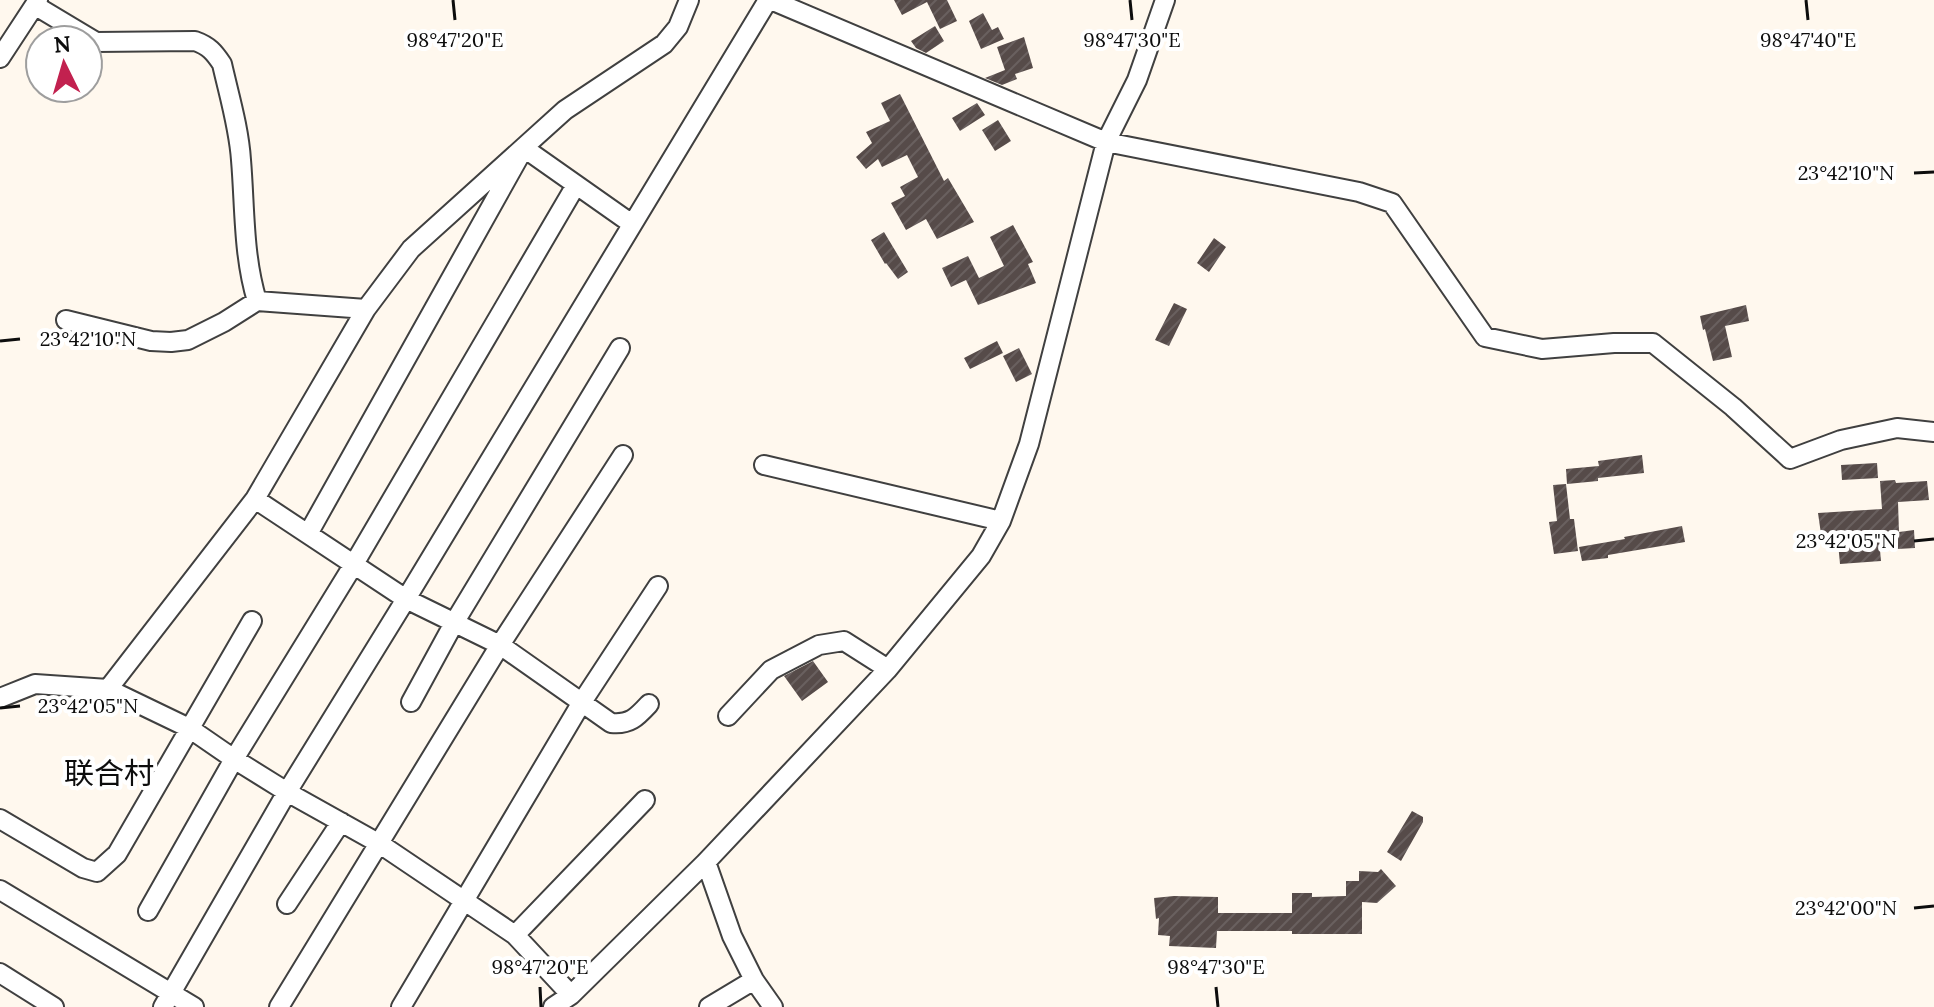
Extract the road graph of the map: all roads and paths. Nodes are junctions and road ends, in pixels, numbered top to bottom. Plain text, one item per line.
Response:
1 (689, 0) edge
2 (770, 0) edge
3 (1165, 0) edge
4 (37, 3) edge
5 (0, 58) edge
6 (1106, 142) junction
7 (524, 148) junction
8 (576, 185) junction
9 (632, 224) junction
10 (257, 301) junction
11 (366, 309) junction
12 (66, 320) dead end
13 (620, 348) dead end
14 (1934, 432) edge
15 (623, 455) dead end
16 (764, 465) dead end
17 (255, 499) junction
18 (1001, 521) junction
19 (308, 534) junction
20 (354, 564) junction
21 (658, 586) dead end
22 (406, 599) junction
23 (252, 621) dead end
24 (454, 623) junction
25 (500, 645) junction
26 (888, 669) junction
27 (108, 689) junction
28 (0, 698) edge
29 (411, 702) dead end
30 (582, 702) junction
31 (649, 704) dead end
32 (728, 716) dead end
33 (189, 728) junction
34 (234, 759) junction
35 (287, 792) junction
36 (645, 800) dead end
37 (0, 819) edge
38 (341, 822) junction
39 (380, 844) junction
40 (706, 862) junction
41 (0, 890) edge
42 (463, 899) junction
43 (287, 904) dead end
44 (148, 911) dead end
45 (515, 935) junction
46 (0, 973) edge
47 (754, 980) junction
48 (571, 995) junction
49 (167, 1000) edge
50 (54, 1007) edge
51 (194, 1007) edge
52 (279, 1007) edge
53 (401, 1007) edge
54 (553, 1007) edge
55 (709, 1007) edge
56 (773, 1007) edge

1 - 7 street
2 - 6 street
2 - 9 street
3 - 6 street
4 - 5 street
4 - 10 street
6 - 14 street
6 - 18 street
7 - 8 street
7 - 11 street
7 - 19 street
8 - 9 street
8 - 20 street
9 - 22 street
10 - 11 street
10 - 12 street
11 - 17 street
13 - 24 street
15 - 25 street
16 - 18 street
17 - 19 street
17 - 27 street
18 - 26 street
19 - 20 street
20 - 22 street
20 - 34 street
21 - 30 street
22 - 24 street
22 - 35 street
23 - 33 street
24 - 25 street
24 - 29 street
25 - 30 street
25 - 39 street
26 - 32 street
26 - 40 street
27 - 28 street
27 - 33 street
30 - 31 street
30 - 42 street
33 - 34 street
33 - 37 street
34 - 35 street
34 - 44 street
35 - 38 street
35 - 49 street
36 - 45 street
38 - 39 street
38 - 43 street
39 - 42 street
39 - 52 street
40 - 47 street
40 - 48 street
41 - 49 street
42 - 45 street
42 - 53 street
45 - 48 street
46 - 50 street
47 - 55 street
47 - 56 street
48 - 54 street
49 - 51 street

